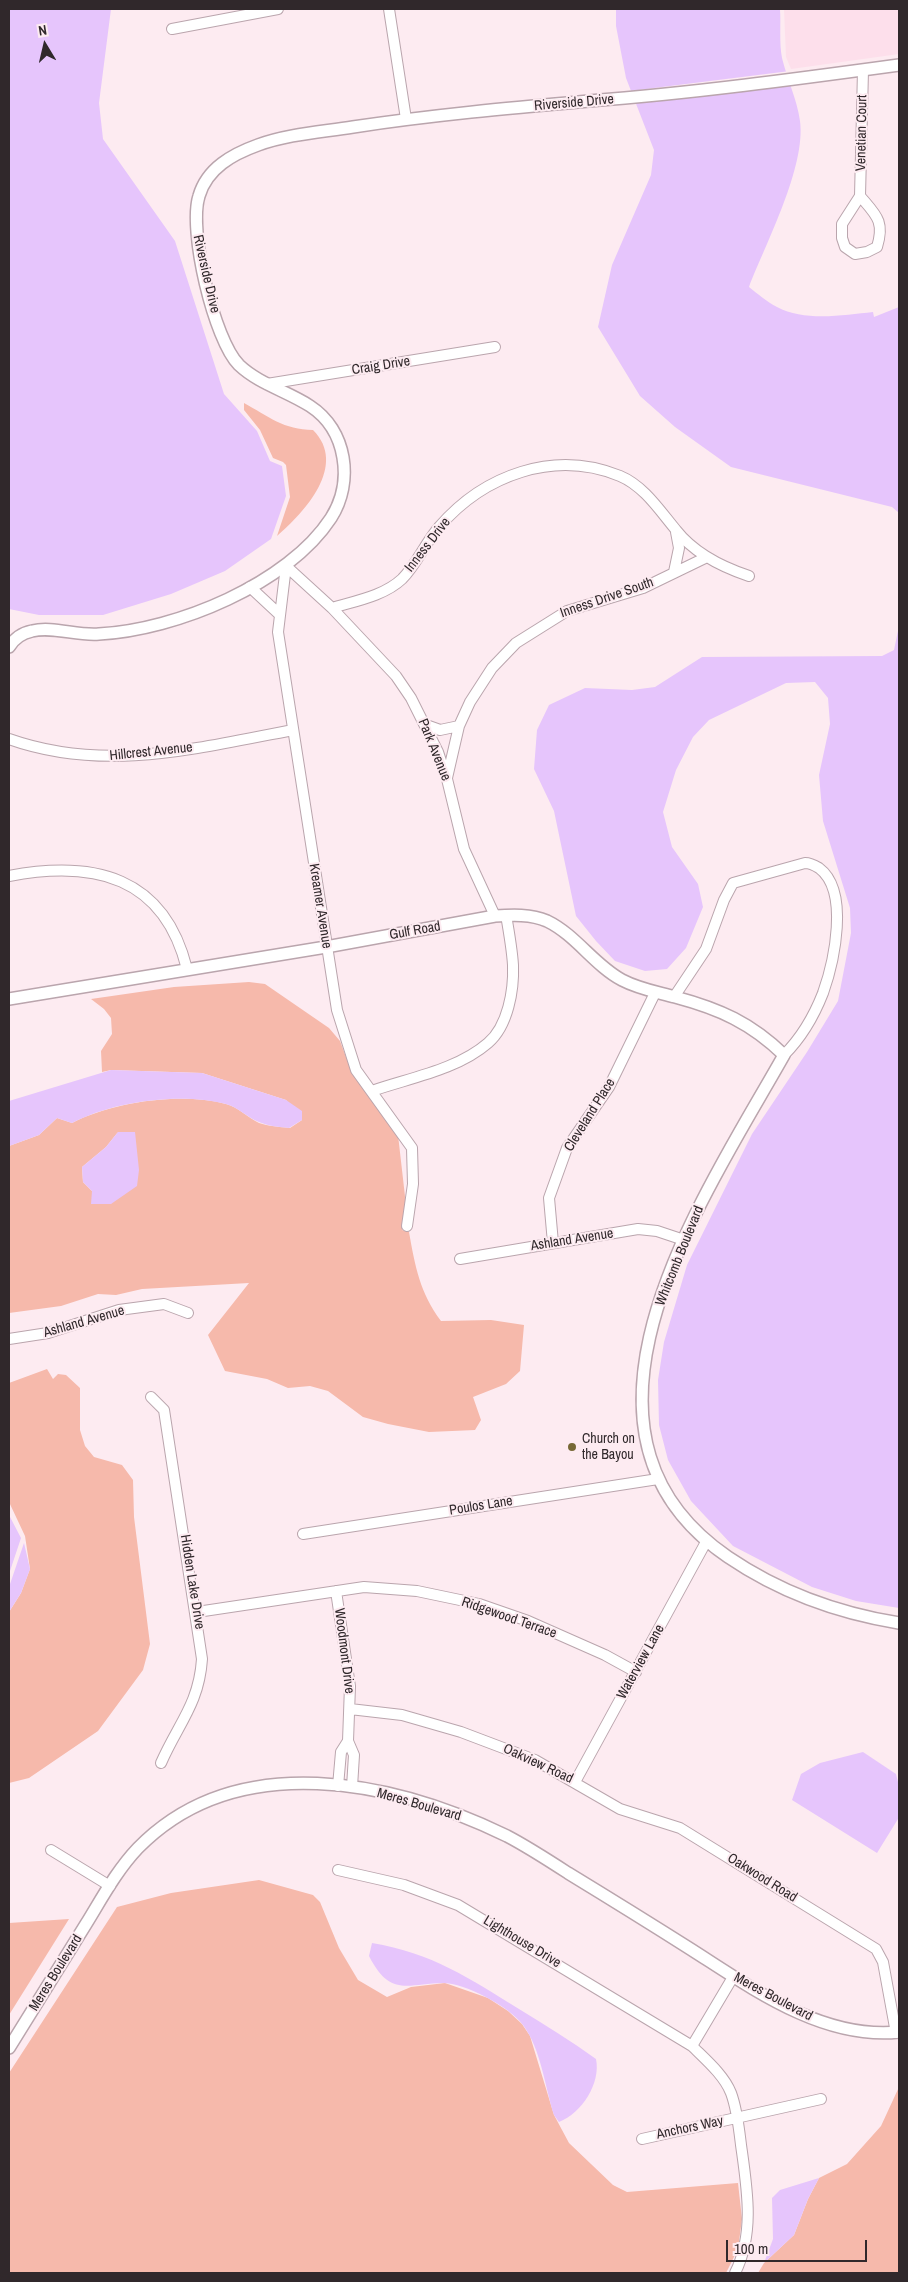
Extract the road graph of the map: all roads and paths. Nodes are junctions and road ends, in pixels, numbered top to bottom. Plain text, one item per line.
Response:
1 (278, 9) edge
2 (389, 9) edge
3 (172, 29) dead end
4 (899, 65) edge
5 (863, 70) junction
6 (406, 119) junction
7 (860, 196) junction
8 (495, 347) dead end
9 (267, 384) junction
10 (676, 530) junction
11 (707, 557) junction
12 (286, 566) junction
13 (674, 572) junction
14 (749, 576) dead end
15 (250, 587) junction
16 (332, 608) junction
17 (279, 614) junction
18 (10, 643) edge
19 (426, 725) junction
20 (459, 726) junction
21 (294, 730) junction
22 (9, 739) edge
23 (447, 779) junction
24 (9, 876) edge
25 (501, 916) junction
26 (326, 946) junction
27 (187, 969) junction
28 (655, 993) junction
29 (674, 997) junction
30 (9, 999) edge
31 (784, 1055) junction
32 (372, 1091) junction
33 (407, 1226) dead end
34 (684, 1240) junction
35 (553, 1243) junction
36 (460, 1259) dead end
37 (188, 1313) dead end
38 (9, 1339) edge
39 (151, 1398) dead end
40 (658, 1479) junction
41 (303, 1534) dead end
42 (706, 1542) junction
43 (336, 1591) junction
44 (197, 1612) junction
45 (899, 1623) edge
46 (636, 1672) junction
47 (350, 1709) junction
48 (348, 1741) junction
49 (161, 1763) dead end
50 (575, 1782) junction
51 (338, 1786) junction
52 (352, 1787) junction
53 (715, 1849) joint
54 (51, 1850) dead end
55 (338, 1870) dead end
56 (110, 1886) junction
57 (733, 1976) junction
58 (897, 2033) edge
59 (692, 2046) junction
60 (9, 2048) edge
61 (821, 2099) dead end
62 (738, 2118) junction
63 (642, 2139) dead end
64 (735, 2273) edge

1 - 3 street
2 - 6 street
4 - 5 street, Riverside Drive
5 - 6 street, Riverside Drive
5 - 7 street, Venetian Court
6 - 9 street, Riverside Drive
7 - 7 street
8 - 9 street, Craig Drive
9 - 12 street, Riverside Drive
10 - 11 street, Inness Drive
10 - 13 street
10 - 16 street, Inness Drive
11 - 13 street, Inness Drive South
11 - 14 street, Inness Drive
12 - 15 street, Riverside Drive
12 - 16 street, Park Avenue
12 - 17 street, Kreamer Avenue
13 - 20 street, Inness Drive South
15 - 17 street
15 - 18 street, Riverside Drive
16 - 19 street, Park Avenue
17 - 21 street, Kreamer Avenue
19 - 20 street
19 - 23 street, Park Avenue
20 - 23 street, Inness Drive South
21 - 22 street, Hillcrest Avenue
21 - 26 street, Kreamer Avenue
23 - 25 street, Park Avenue
24 - 27 street
25 - 26 street, Gulf Road
25 - 28 street, Gulf Road
25 - 32 street, Park Avenue
26 - 27 street, Gulf Road
26 - 32 street, Kreamer Avenue
27 - 30 street, Gulf Road
28 - 29 street, Gulf Road
28 - 35 street, Cleveland Place
29 - 31 street, Gulf Road
29 - 31 street, Whitcomb Boulevard
31 - 34 street, Whitcomb Boulevard
32 - 33 street, Kreamer Avenue
34 - 35 street, Ashland Avenue
34 - 40 street, Whitcomb Boulevard
35 - 36 street, Ashland Avenue
37 - 38 street, Ashland Avenue
39 - 44 street, Hidden Lake Drive
40 - 41 street, Poulos Lane
40 - 42 street, Whitcomb Boulevard
42 - 45 street, Whitcomb Boulevard
42 - 46 street, Waterview Lane
43 - 44 street, Ridgewood Terrace
43 - 46 street, Ridgewood Terrace
43 - 47 street, Woodmont Drive
44 - 49 street, Hidden Lake Drive
46 - 50 street, Waterview Lane
47 - 48 street, Woodmont Drive
47 - 50 street, Oakview Road
48 - 51 street, Woodmont Drive
48 - 52 street, Woodmont Drive
50 - 53 street, Oakview Road
51 - 52 street, Meres Boulevard
51 - 56 street, Meres Boulevard
52 - 57 street, Meres Boulevard
53 - 58 street, Oakwood Road
54 - 56 street
55 - 59 street, Lighthouse Drive
56 - 60 street, Meres Boulevard
57 - 58 street, Meres Boulevard
57 - 59 street
59 - 62 street, Lighthouse Drive
61 - 62 street, Anchors Way
62 - 63 street, Anchors Way
62 - 64 street, Lighthouse Drive

